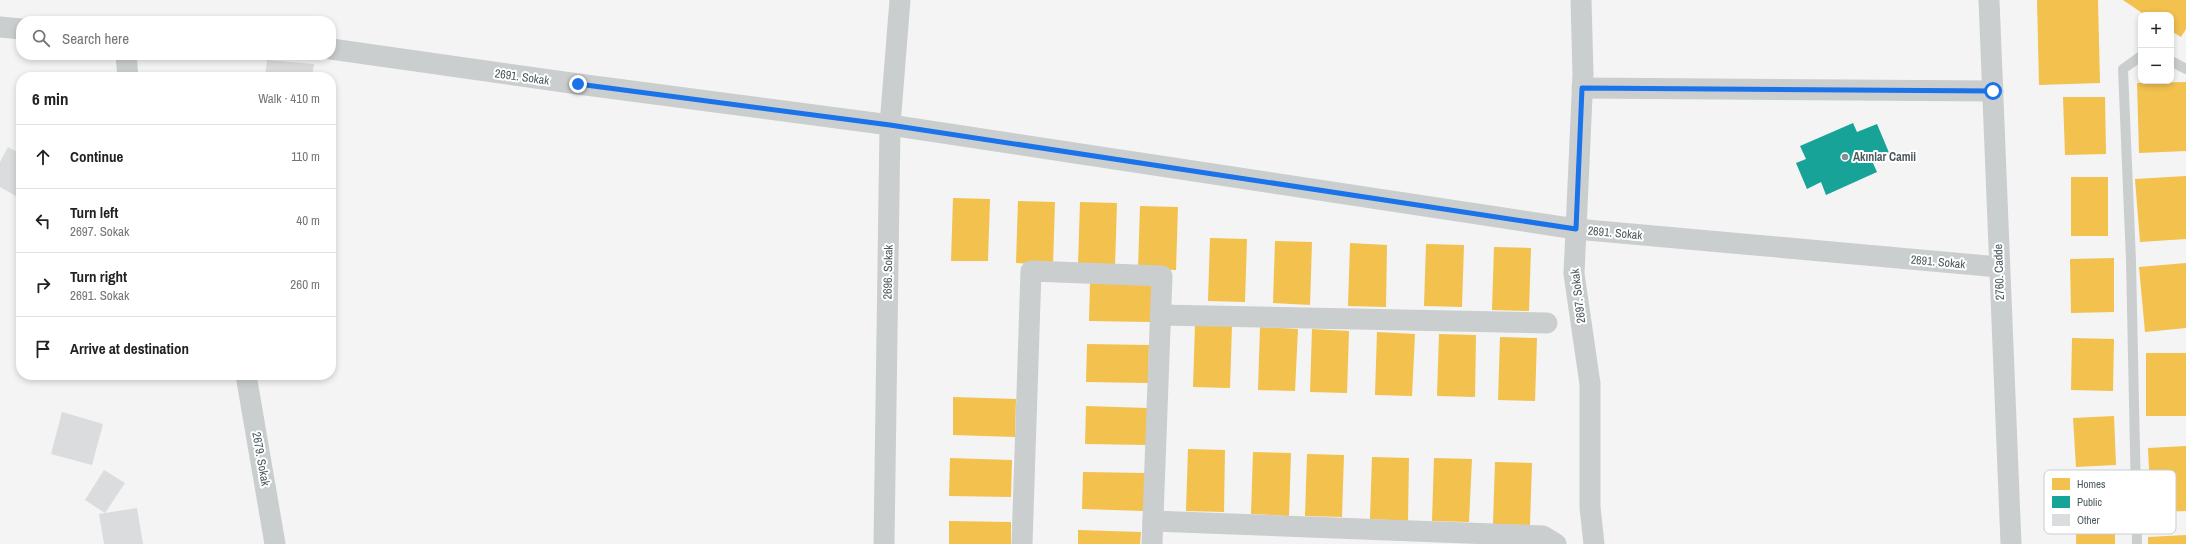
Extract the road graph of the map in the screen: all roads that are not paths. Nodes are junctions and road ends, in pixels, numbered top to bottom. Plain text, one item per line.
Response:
1 (900, 0) edge
2 (1582, 0) edge
3 (1989, 0) edge
4 (0, 27) edge
5 (16, 29) edge
6 (336, 50) edge
7 (2138, 58) edge
8 (126, 60) edge
9 (2174, 63) edge
10 (2186, 69) edge
11 (128, 72) edge
12 (1582, 88) junction
13 (1993, 91) junction
14 (890, 125) junction
15 (1576, 229) junction
16 (1999, 267) junction
17 (1160, 315) junction
18 (1547, 324) dead end
19 (247, 380) edge
20 (2135, 470) edge
21 (1153, 522) junction
22 (2137, 534) edge
23 (275, 544) edge
24 (884, 544) edge
25 (1022, 544) edge
26 (1152, 544) edge
27 (1556, 544) edge
28 (1594, 544) edge
29 (2011, 544) edge
30 (2137, 544) edge

1 - 14 street, 2696. Sokak
2 - 12 street, 2697. Sokak
3 - 13 street, 2760. Cadde
4 - 5 street
6 - 14 street, 2691. Sokak
7 - 20 lane
8 - 11 street
9 - 10 lane
12 - 13 street
12 - 15 street, 2697. Sokak
13 - 16 street, 2760. Cadde
14 - 15 street, 2691. Sokak
14 - 24 street, 2696. Sokak
15 - 16 street, 2691. Sokak
15 - 28 street, 2697. Sokak
16 - 29 street, 2760. Cadde
17 - 18 street
17 - 21 street
17 - 25 street
19 - 23 street, 2679. Sokak
21 - 26 street
21 - 27 street
22 - 30 lane

